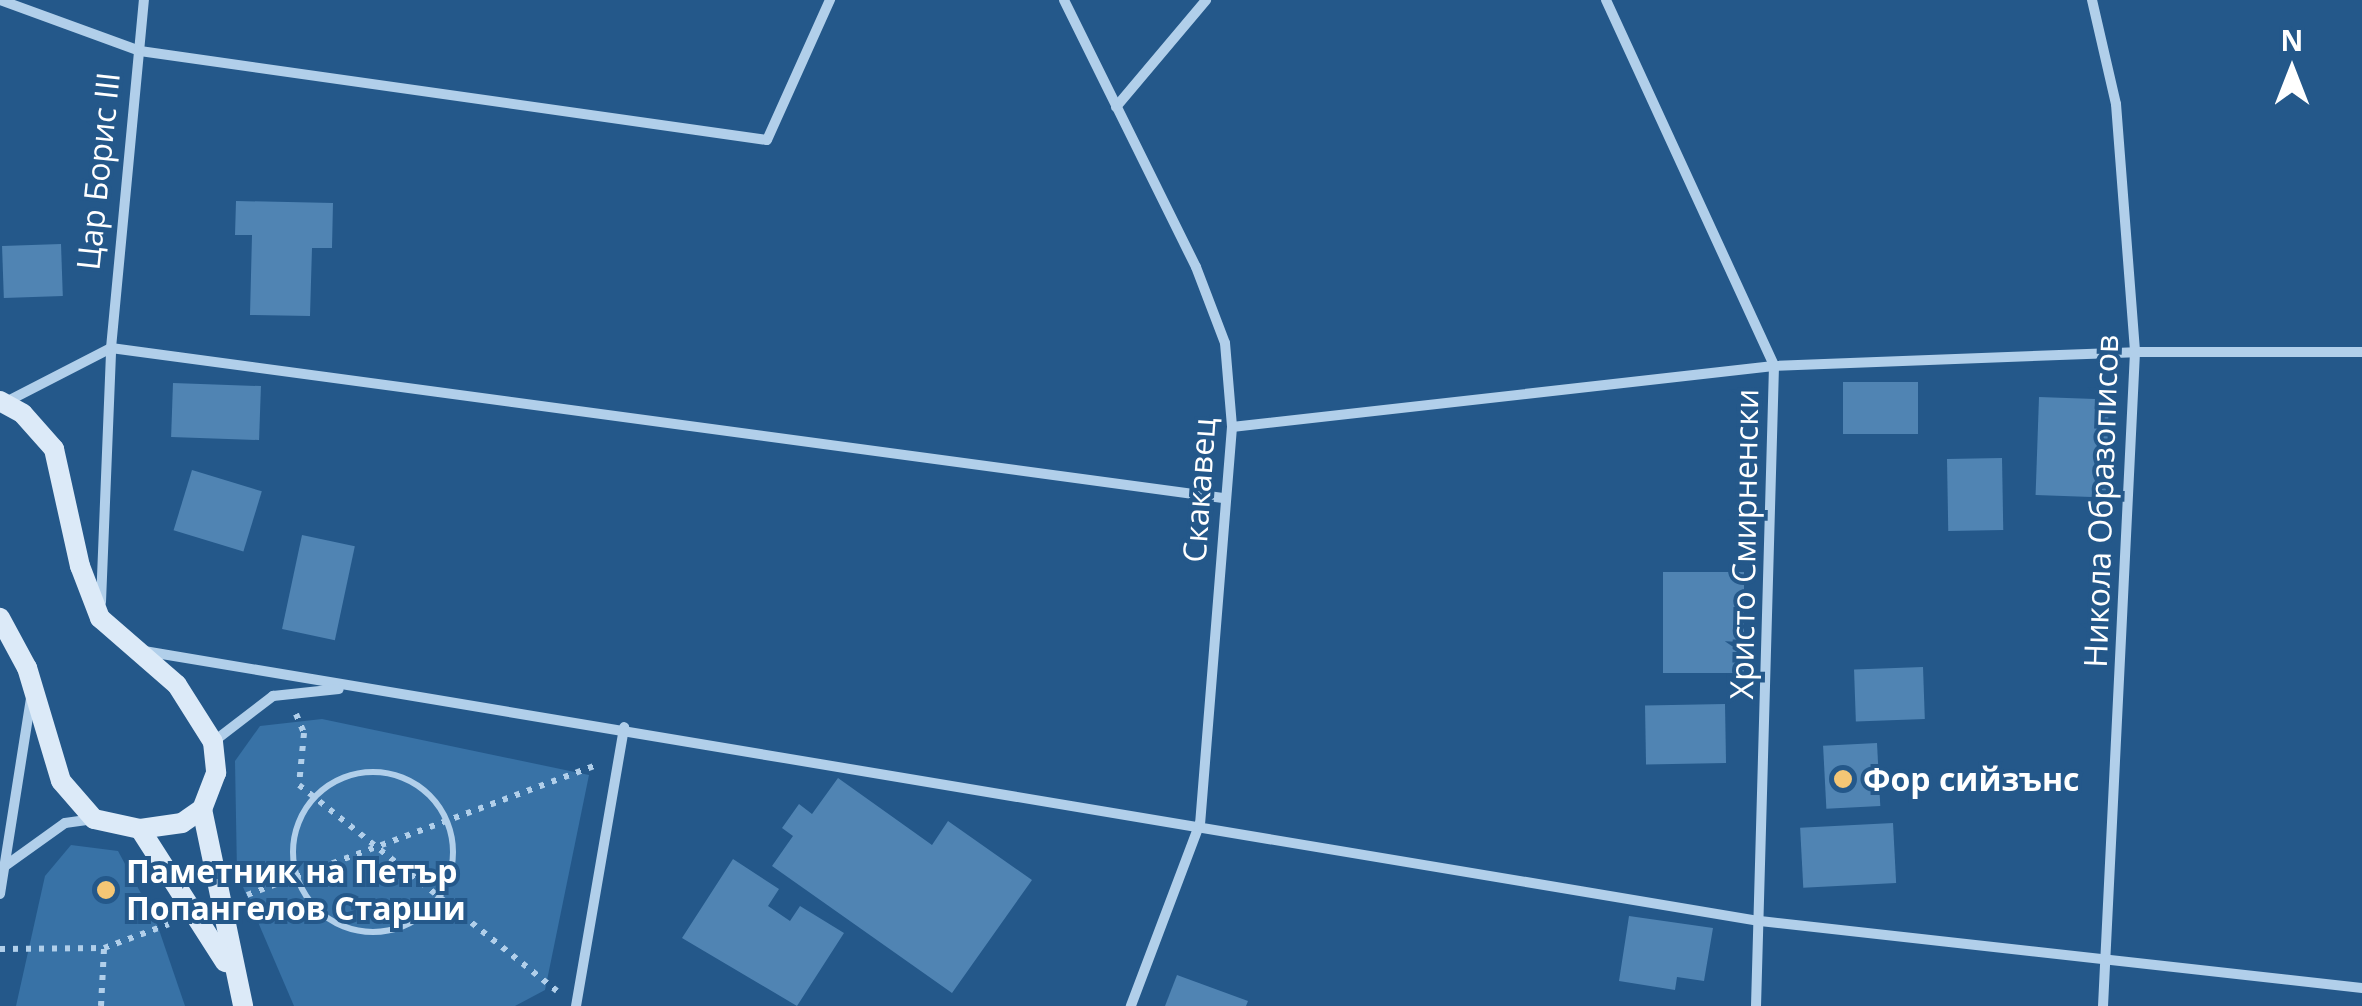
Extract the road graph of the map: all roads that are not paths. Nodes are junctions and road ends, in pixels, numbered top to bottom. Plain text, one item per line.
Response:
1 (0, 0) edge
2 (144, 0) edge
3 (830, 0) edge
4 (1064, 0) edge
5 (1206, 0) edge
6 (1606, 0) edge
7 (2092, 0) edge
8 (140, 50) junction
9 (1116, 107) junction
10 (111, 348) junction
11 (2135, 352) junction
12 (2362, 352) edge
13 (1774, 366) junction
14 (3, 402) edge
15 (1232, 427) junction
16 (1223, 498) junction
17 (0, 618) edge
18 (100, 618) junction
19 (137, 650) junction
20 (355, 687) junction
21 (32, 689) junction
22 (624, 726) junction
23 (213, 742) junction
24 (202, 809) junction
25 (94, 819) junction
26 (1200, 823) junction
27 (140, 829) junction
28 (4, 867) junction
29 (0, 894) edge
30 (1760, 921) junction
31 (2106, 961) junction
32 (232, 972) junction
33 (2362, 988) edge
34 (243, 1006) edge
35 (576, 1006) edge
36 (1131, 1006) edge
37 (1756, 1006) edge
38 (2103, 1006) edge

1 - 8 street
2 - 8 street, Цар Борис III
3 - 8 street
4 - 9 street, Скакавец
5 - 9 street
6 - 13 street, Христо Смирненски
7 - 11 street, Никола Образописов
8 - 10 street, Цар Борис III
9 - 15 street, Скакавец
10 - 14 street
10 - 16 street
10 - 18 street, Цар Борис III
11 - 12 street
11 - 13 street
11 - 31 street, Никола Образописов
13 - 15 street
13 - 30 street, Христо Смирненски
14 - 18 main road
15 - 16 street, Скакавец
16 - 26 street, Скакавец
17 - 21 main road
18 - 19 main road
19 - 20 street
19 - 23 main road
20 - 22 street
20 - 23 street
21 - 25 main road
21 - 28 street
22 - 26 street
22 - 35 street
23 - 24 main road
24 - 27 main road
24 - 32 main road
25 - 27 main road
25 - 28 street
26 - 30 street
26 - 36 street, Скакавец
27 - 32 main road
28 - 29 street
30 - 31 street
30 - 37 street, Христо Смирненски
31 - 33 street
31 - 38 street, Никола Образописов
32 - 34 main road

